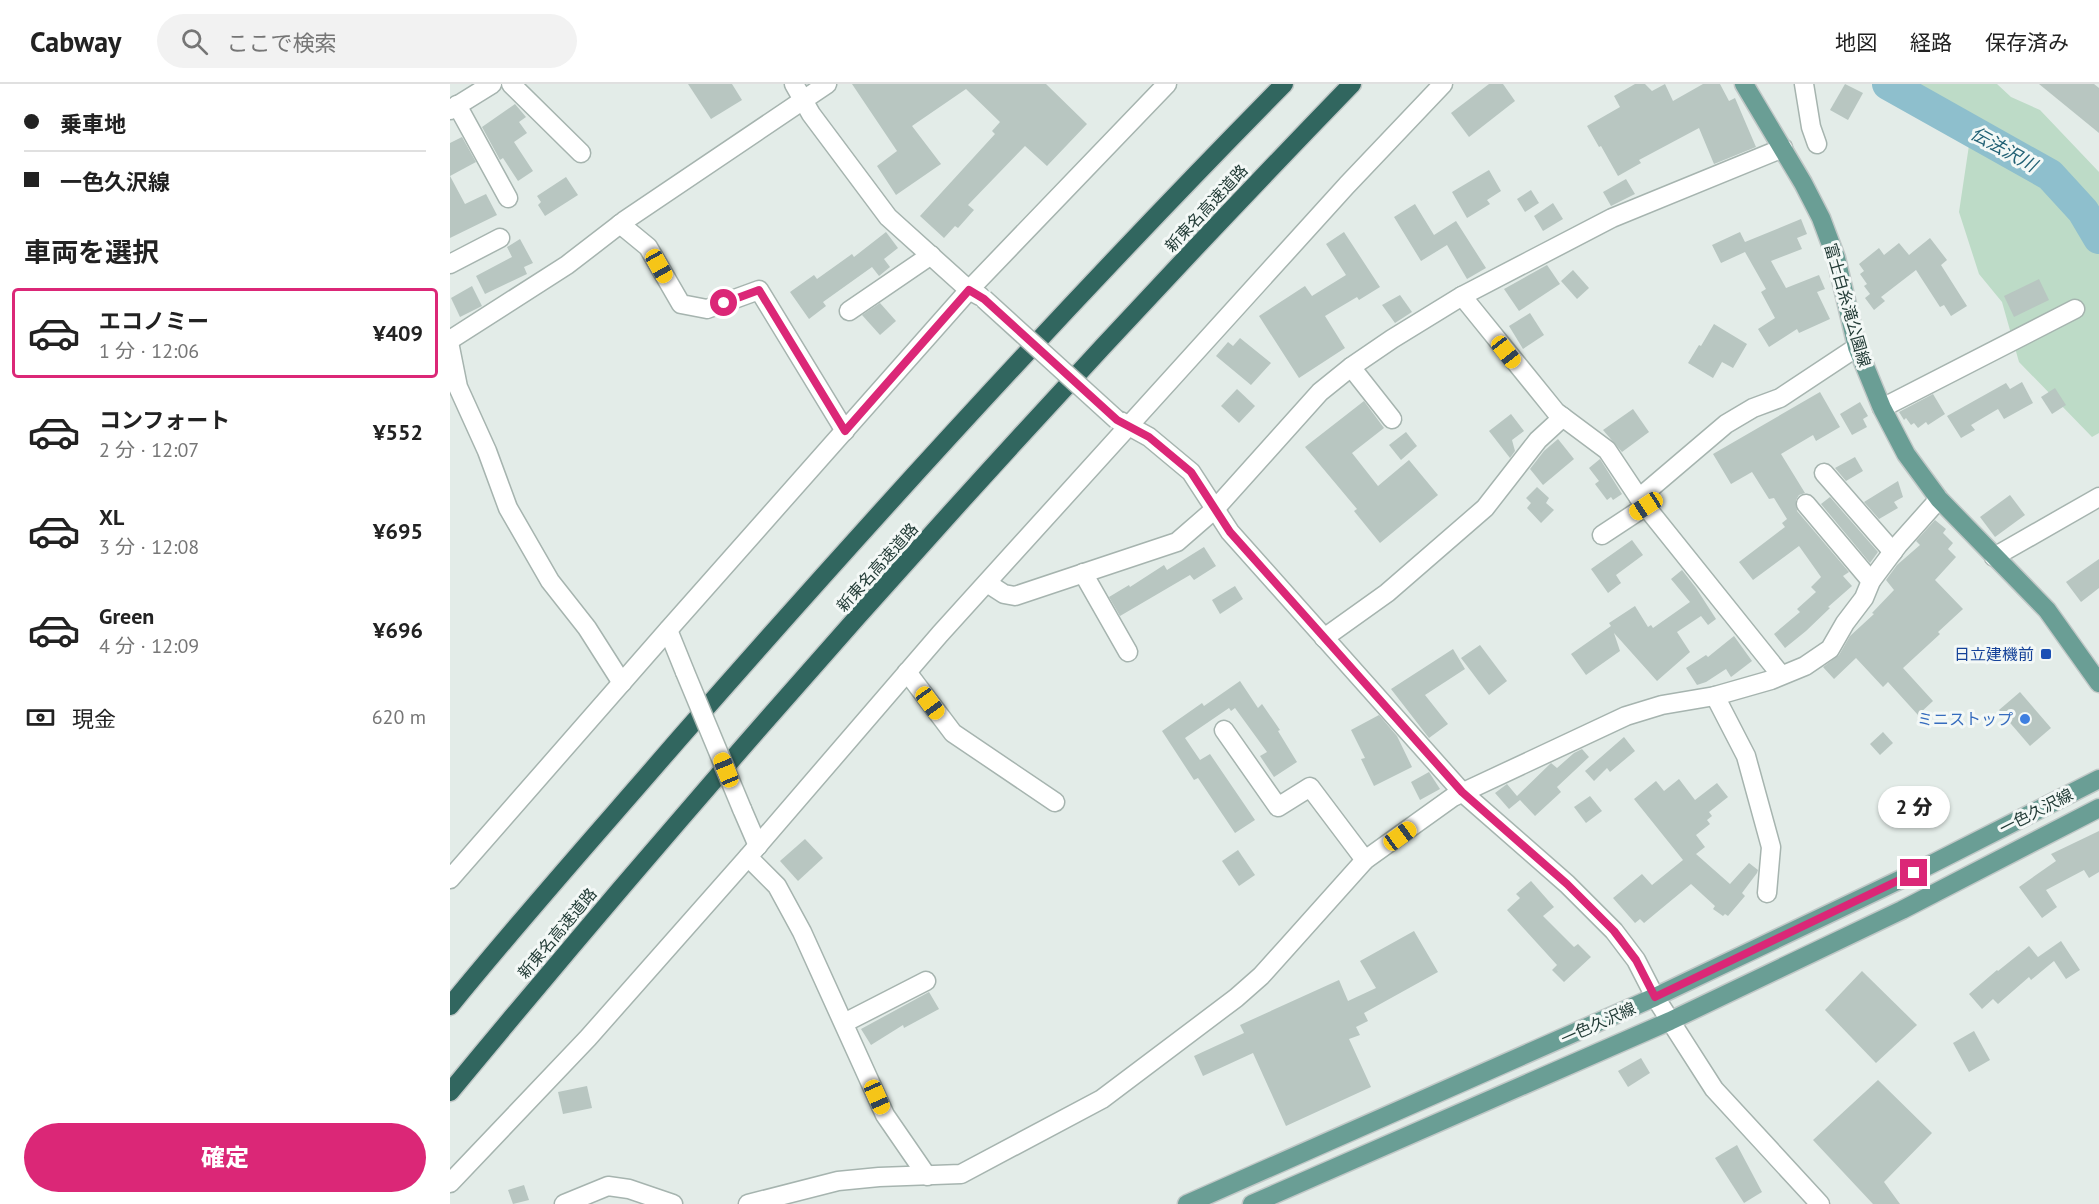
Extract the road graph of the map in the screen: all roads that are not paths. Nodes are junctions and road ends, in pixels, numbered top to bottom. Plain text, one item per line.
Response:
1 (492, 84) edge
2 (511, 84) edge
3 (794, 84) edge
4 (827, 84) edge
5 (1167, 84) edge
6 (1284, 84) edge
7 (1352, 84) edge
8 (1443, 84) edge
9 (1744, 84) edge
10 (1804, 84) edge
11 (803, 100) junction
12 (454, 108) edge
13 (1817, 144) dead end
14 (1783, 148) junction
15 (580, 153) dead end
16 (508, 198) dead end
17 (620, 224) junction
18 (500, 238) dead end
19 (931, 255) junction
20 (450, 264) edge
21 (977, 295) junction
22 (1462, 296) junction
23 (2074, 309) dead end
24 (849, 311) dead end
25 (450, 340) edge
26 (450, 347) edge
27 (1857, 347) junction
28 (1351, 367) junction
29 (1882, 408) junction
30 (1563, 417) junction
31 (1392, 419) dead end
32 (1124, 423) junction
33 (845, 431) junction
34 (1824, 473) dead end
35 (2099, 497) edge
36 (1940, 499) junction
37 (1643, 502) junction
38 (1806, 504) dead end
39 (1215, 508) junction
40 (1602, 535) dead end
41 (1893, 552) junction
42 (1994, 557) junction
43 (1083, 573) junction
44 (1871, 581) junction
45 (987, 583) junction
46 (668, 630) junction
47 (1324, 638) junction
48 (1128, 652) dead end
49 (908, 672) junction
50 (1781, 675) junction
51 (622, 683) junction
52 (2099, 683) edge
53 (1715, 696) junction
54 (1224, 730) dead end
55 (2099, 779) edge
56 (1462, 792) junction
57 (1055, 802) dead end
58 (2099, 808) edge
59 (753, 852) junction
60 (1365, 860) junction
61 (450, 879) edge
62 (1767, 893) dead end
63 (926, 981) dead end
64 (1655, 997) junction
65 (450, 1006) edge
66 (1670, 1021) junction
67 (844, 1023) junction
68 (450, 1092) edge
69 (927, 1176) junction
70 (450, 1183) edge
71 (664, 1203) edge
72 (564, 1204) edge
73 (747, 1204) edge
74 (1187, 1204) edge
75 (1252, 1204) edge
76 (1820, 1204) edge

1 - 12 street
2 - 15 street
3 - 11 street
4 - 11 street
5 - 21 street
6 - 65 highway, 新東名高速道路
7 - 68 highway, 新東名高速道路
8 - 32 street
9 - 14 main road, 富士白糸滝公園線
10 - 13 street
11 - 17 street
11 - 19 street
12 - 16 street
14 - 22 street
14 - 27 main road, 富士白糸滝公園線
17 - 25 street
17 - 33 street
18 - 20 street
19 - 21 street
19 - 24 street
21 - 32 street, bridge
21 - 33 street
22 - 28 street
22 - 30 street
23 - 29 street
26 - 51 street
27 - 29 main road, 富士白糸滝公園線
27 - 37 street
28 - 31 street
28 - 39 street
29 - 36 main road, 富士白糸滝公園線
30 - 37 street
30 - 47 street
32 - 39 street
32 - 45 street
33 - 46 street
34 - 41 street
35 - 42 street
36 - 41 street
36 - 42 main road, 富士白糸滝公園線
37 - 40 street
37 - 50 street
38 - 44 street
39 - 43 street
39 - 47 street
41 - 44 street
42 - 52 main road, 富士白糸滝公園線
43 - 45 street
43 - 48 street
44 - 50 street
45 - 49 street
46 - 51 street
46 - 59 street, bridge
47 - 56 street
49 - 57 street
49 - 59 street
50 - 53 street
51 - 61 street
53 - 56 street
53 - 62 street
54 - 60 street
55 - 64 main road, 一色久沢線
56 - 60 street
56 - 64 street
58 - 66 main road, 一色久沢線
59 - 67 street
59 - 70 street
60 - 69 street
63 - 67 street
64 - 66 street
64 - 74 main road, 一色久沢線
66 - 75 main road, 一色久沢線
66 - 76 street
67 - 69 street
69 - 73 street
71 - 72 street

